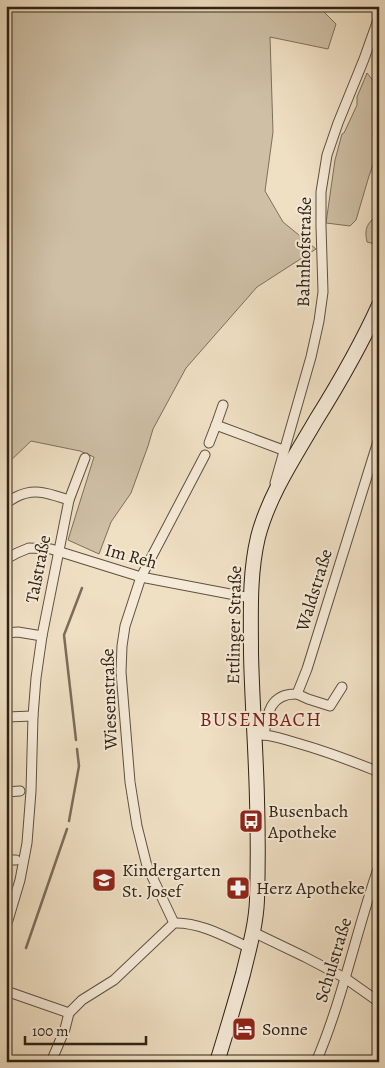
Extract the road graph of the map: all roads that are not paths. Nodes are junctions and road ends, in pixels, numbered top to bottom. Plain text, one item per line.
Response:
1 (379, 17) edge
2 (379, 305) edge
3 (224, 405) dead end
4 (216, 424) junction
5 (379, 438) edge
6 (209, 442) dead end
7 (284, 450) junction
8 (204, 455) dead end
9 (85, 458) dead end
10 (275, 492) junction
11 (69, 500) junction
12 (6, 504) edge
13 (58, 551) junction
14 (6, 559) edge
15 (140, 577) junction
16 (251, 598) junction
17 (6, 633) edge
18 (42, 636) junction
19 (342, 687) dead end
20 (296, 694) junction
21 (33, 716) junction
22 (6, 717) edge
23 (259, 735) junction
24 (379, 772) edge
25 (20, 791) dead end
26 (6, 792) edge
27 (379, 866) edge
28 (174, 923) junction
29 (6, 927) edge
30 (253, 932) junction
31 (250, 948) junction
32 (345, 978) junction
33 (6, 991) edge
34 (379, 1002) edge
35 (68, 1013) junction
36 (51, 1062) edge
37 (217, 1062) edge
38 (316, 1062) edge

1 - 7 street, Bahnhofstraße
2 - 10 main road, Ettlinger Straße
3 - 4 street
4 - 6 street
4 - 7 street
5 - 20 street, Waldstraße
7 - 10 street, Bahnhofstraße
8 - 15 street, Wiesenstraße
9 - 11 street, Talstraße
10 - 16 main road, Ettlinger Straße
11 - 12 street
11 - 13 street, Talstraße
13 - 14 street, Im Reh
13 - 15 street, Im Reh
13 - 18 street, Talstraße
15 - 16 street, Im Reh
15 - 28 street, Wiesenstraße
16 - 23 main road, Ettlinger Straße
17 - 18 street
18 - 21 street, Talstraße
19 - 20 street
20 - 23 street
21 - 22 street
21 - 29 street, Talstraße
23 - 24 street
23 - 30 main road, Ettlinger Straße
25 - 26 street
27 - 32 street, Schulstraße
28 - 31 street
28 - 35 street
30 - 31 main road, Ettlinger Straße
30 - 32 street
31 - 37 main road, Ettlinger Straße
32 - 34 street
32 - 38 street, Schulstraße
33 - 35 street
35 - 36 street

